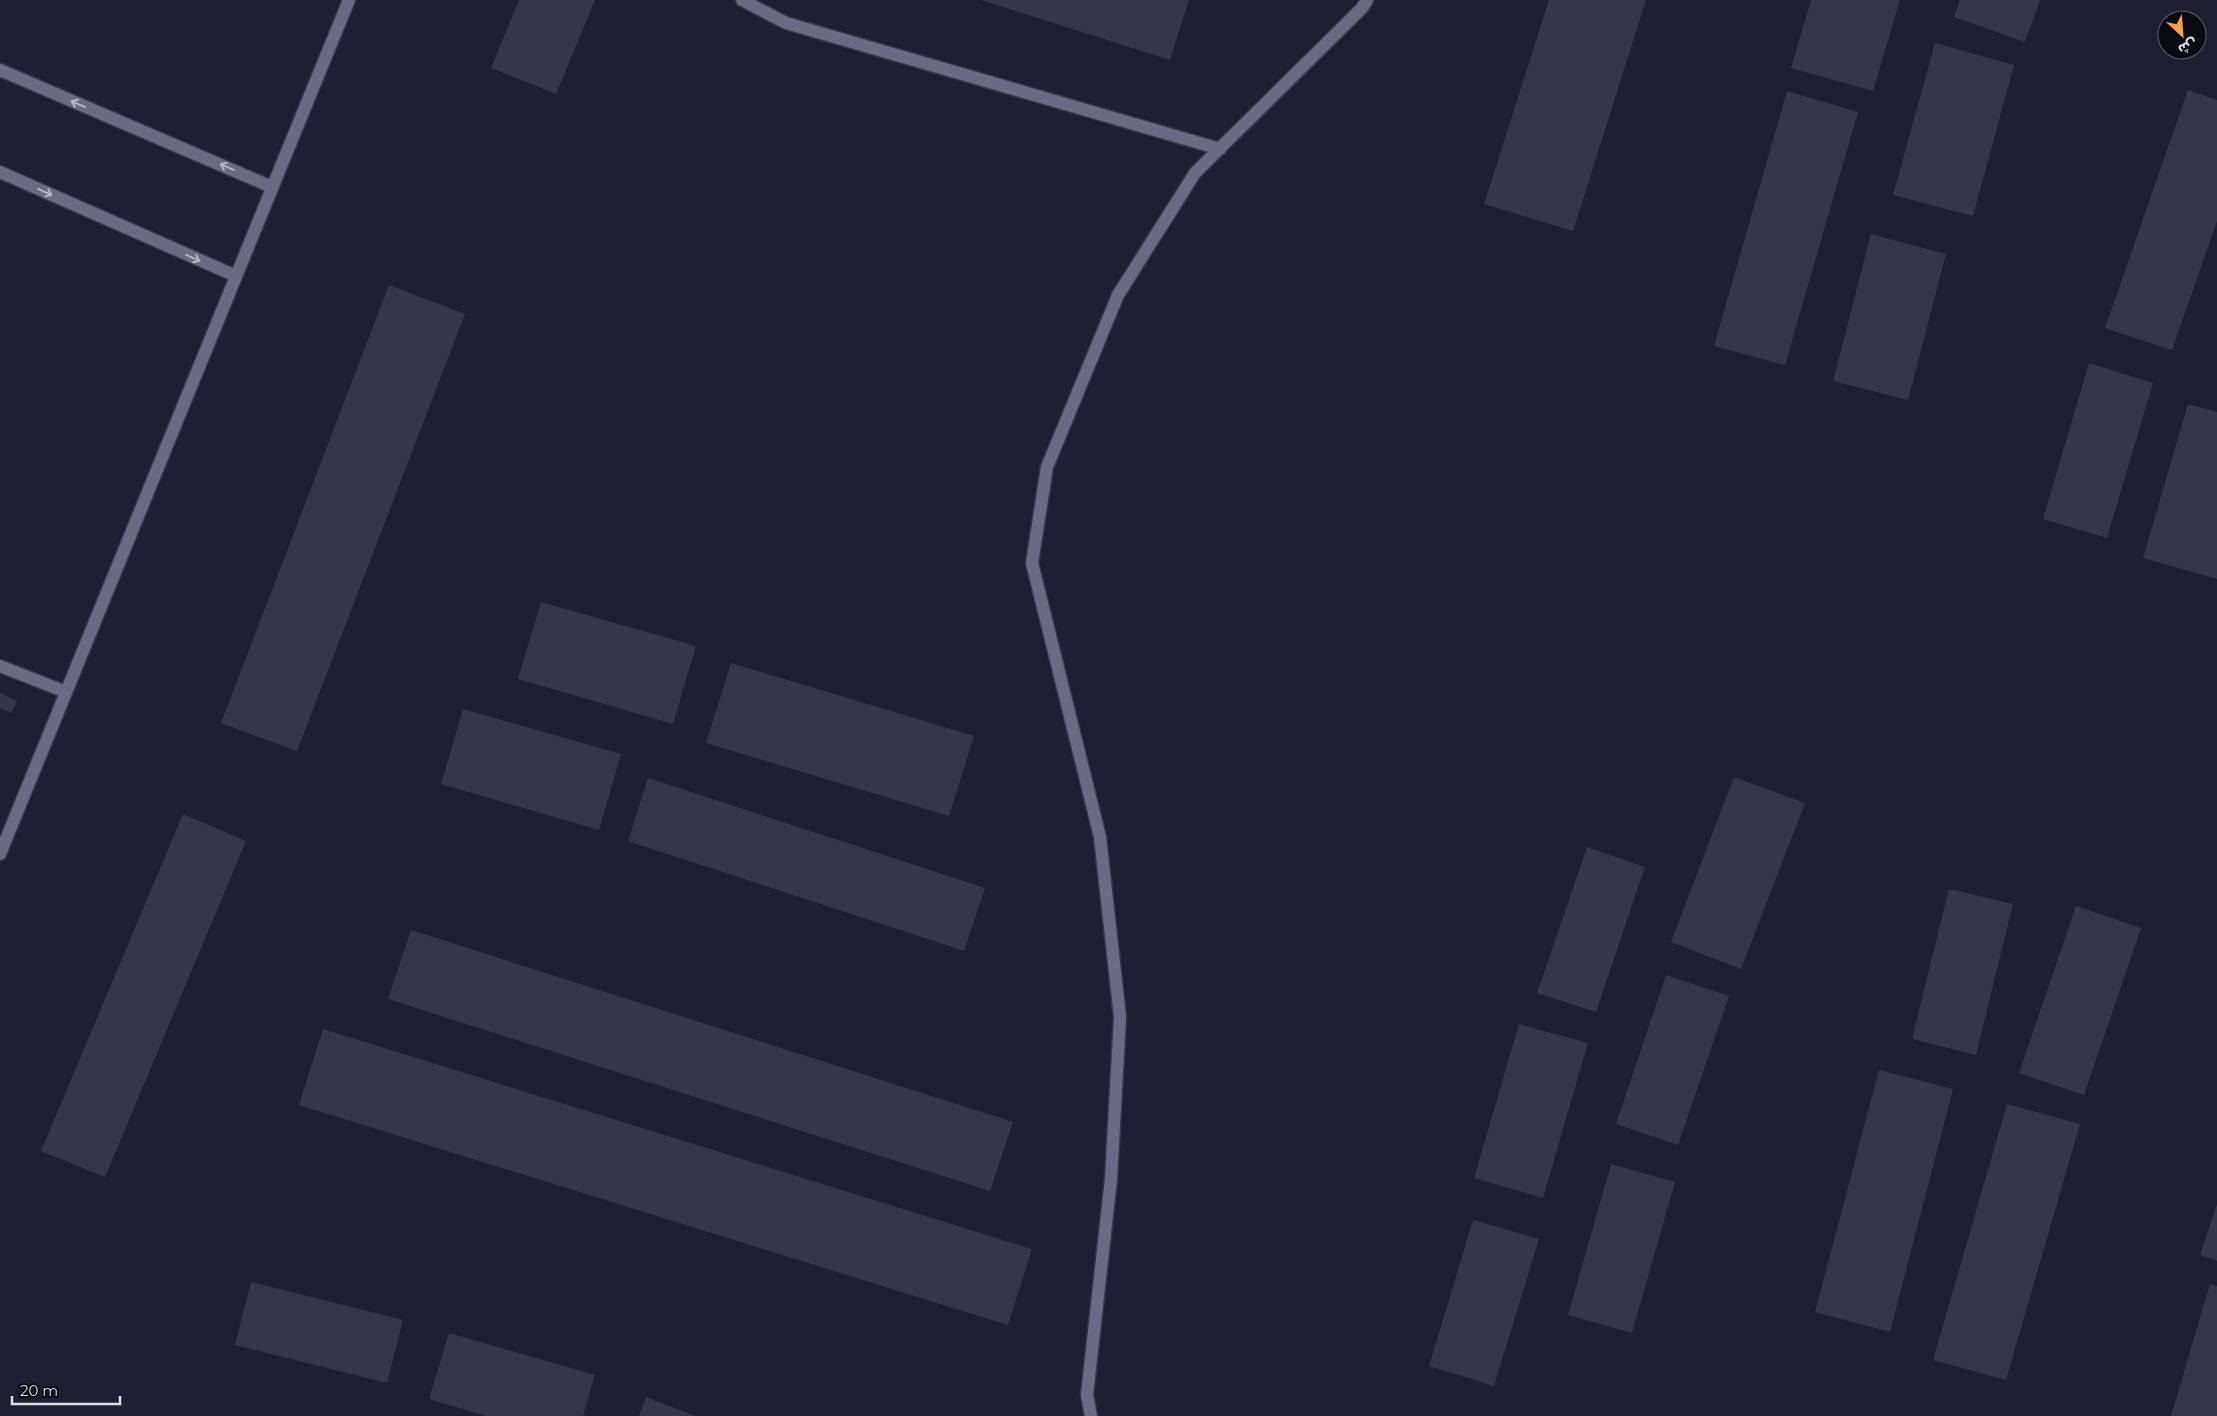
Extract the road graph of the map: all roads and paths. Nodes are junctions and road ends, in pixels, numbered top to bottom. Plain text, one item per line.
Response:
1 (349, 0) edge
2 (742, 0) edge
3 (1367, 0) edge
4 (0, 70) edge
5 (1220, 149) junction
6 (0, 172) edge
7 (272, 186) junction
8 (236, 276) junction
9 (0, 666) edge
10 (66, 692) junction
11 (0, 854) edge
12 (1091, 1416) edge

1 - 7 street
2 - 5 street
3 - 5 street
7 -> 4 street
5 - 12 street
6 -> 8 street
7 - 8 street
8 - 10 street
9 - 10 street
10 - 11 street

